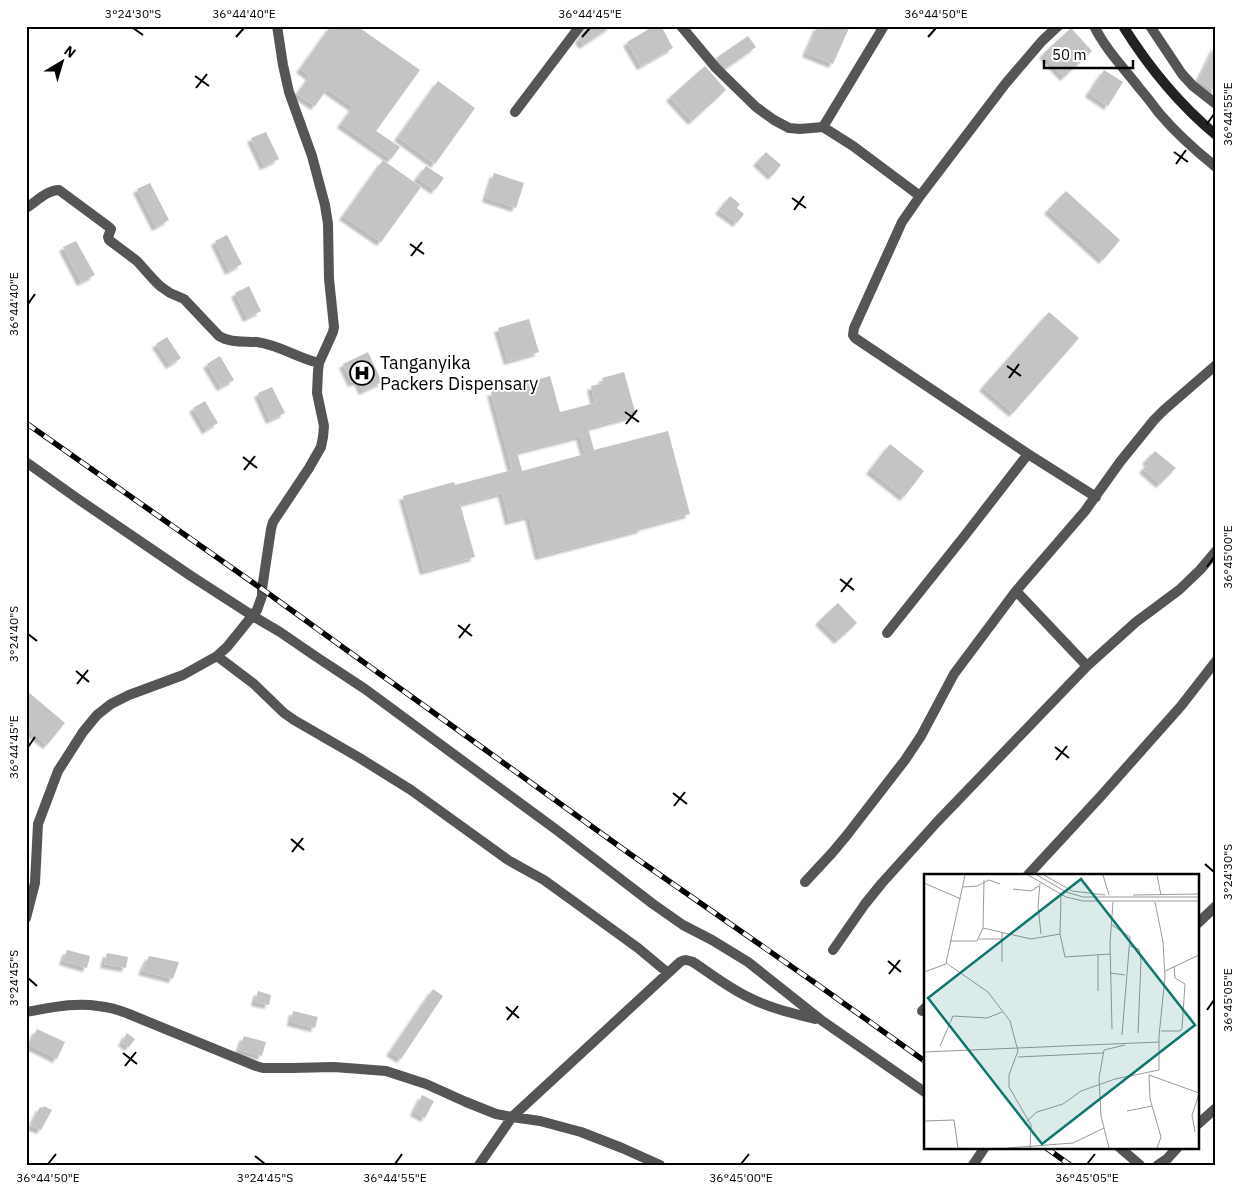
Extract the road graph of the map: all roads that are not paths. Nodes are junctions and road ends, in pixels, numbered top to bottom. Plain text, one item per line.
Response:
1 (277, 26) edge
2 (580, 26) edge
3 (681, 26) edge
4 (884, 26) edge
5 (1058, 26) edge
6 (1094, 26) edge
7 (1123, 26) edge
8 (1150, 26) edge
9 (1216, 104) edge
10 (516, 112) dead end
11 (824, 127) junction
12 (1216, 135) edge
13 (1216, 167) edge
14 (920, 196) junction
15 (26, 208) edge
16 (319, 363) junction
17 (1216, 365) edge
18 (1028, 454) junction
19 (26, 462) edge
20 (1096, 497) junction
21 (1216, 551) edge
22 (1016, 591) junction
23 (252, 616) junction
24 (887, 633) dead end
25 (217, 656) junction
26 (1216, 661) edge
27 (1087, 666) junction
28 (1029, 874) edge
29 (805, 882) dead end
30 (1216, 906) edge
31 (26, 918) edge
32 (1200, 921) edge
33 (833, 950) dead end
34 (668, 973) junction
35 (26, 1012) edge
36 (821, 1020) junction
37 (924, 1092) edge
38 (1216, 1108) edge
39 (512, 1118) junction
40 (1200, 1122) edge
41 (984, 1148) edge
42 (1120, 1148) edge
43 (1177, 1148) edge
44 (479, 1165) edge
45 (660, 1165) edge
46 (973, 1165) edge
47 (1140, 1165) edge
48 (1158, 1165) edge

1 - 16 street
2 - 10 street
3 - 11 street
4 - 11 street
5 - 14 street
6 - 13 street
7 - 12 main road
8 - 9 street
11 - 14 street
14 - 18 street
15 - 16 street
16 - 23 street
17 - 20 street
18 - 20 street
18 - 24 street
19 - 23 street
20 - 22 street
21 - 27 street
22 - 27 street
22 - 29 street
23 - 25 street
23 - 36 street
25 - 31 street
25 - 34 street
26 - 28 street
27 - 33 street
30 - 32 street
34 - 36 street
34 - 39 street
35 - 39 street
36 - 37 street
38 - 40 street
39 - 44 street
39 - 45 street
41 - 46 street
42 - 47 street
43 - 48 street

